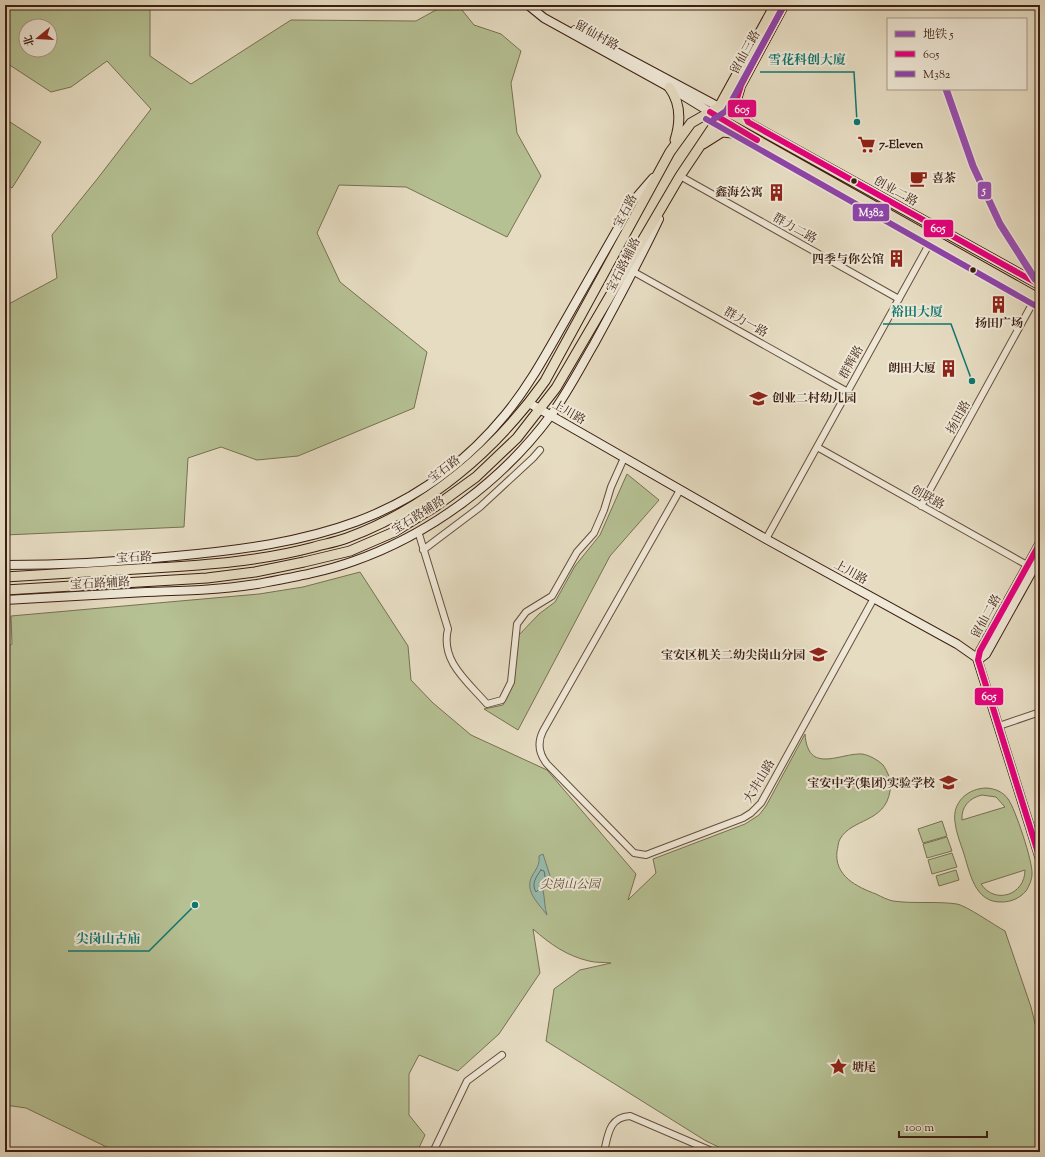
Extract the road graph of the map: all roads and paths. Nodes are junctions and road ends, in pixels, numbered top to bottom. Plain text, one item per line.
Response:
1 (775, 5) edge
2 (784, 5) edge
3 (531, 7) edge
4 (741, 84) junction
5 (669, 87) junction
6 (721, 111) junction
7 (710, 112) junction
8 (748, 122) junction
9 (748, 135) junction
10 (670, 152) junction
11 (695, 152) junction
12 (660, 170) junction
13 (678, 180) junction
14 (932, 238) junction
15 (634, 272) junction
16 (1040, 285) edge
17 (1038, 298) edge
18 (899, 299) junction
19 (848, 392) junction
20 (529, 403) junction
21 (540, 410) junction
22 (550, 416) junction
23 (817, 447) junction
24 (540, 450) dead end
25 (624, 458) junction
26 (680, 490) junction
27 (921, 506) junction
28 (418, 531) junction
29 (766, 539) junction
30 (1039, 545) edge
31 (423, 550) junction
32 (1040, 557) edge
33 (5, 565) edge
34 (1028, 565) junction
35 (5, 577) edge
36 (5, 590) edge
37 (874, 598) junction
38 (5, 600) edge
39 (978, 660) junction
40 (1040, 712) edge
41 (999, 726) junction
42 (1040, 859) edge
43 (502, 1055) dead end
44 (5, 1146) edge
45 (6, 1152) edge
46 (433, 1152) edge
47 (604, 1152) edge
48 (714, 1152) edge

1 - 6 main road, 留仙三路
2 - 4 main road, 留仙三路
3 - 5 main road, 留仙村路
3 - 6 main road, 留仙村路
4 - 6 main road, 留仙三路
4 - 8 main road
5 - 7 main road, 留仙村路
5 - 10 main road
6 - 7 main road, 宝石路
6 - 8 main road, 创业二路
6 - 9 main road, 创业二路
6 - 11 main road
7 - 10 main road, 宝石路
8 - 16 main road, 创业二路
9 - 11 main road, 创业二路
9 - 14 main road, 创业二路
10 - 12 main road, 宝石路
11 - 13 main road, 宝石路
12 - 20 main road, 宝石路
12 - 33 main road, 宝石路辅路
13 - 15 main road, 宝石路辅路
13 - 18 street, 群力二路
13 - 21 main road, 宝石路
14 - 17 main road, 创业二路
14 - 18 street, 群辉路
15 - 19 street, 群力一路
15 - 22 main road, 宝石路辅路
17 - 27 street, 扬田路
18 - 19 street, 群辉路
19 - 23 street, 群辉路
20 - 21 main road, 上川路
20 - 35 main road, 宝石路
21 - 22 main road, 上川路
21 - 36 main road, 宝石路
22 - 25 main road, 上川路
22 - 28 main road, 宝石路辅路
23 - 27 street, 创联路
23 - 29 street, 群辉路
24 - 31 street
25 - 26 main road, 上川路
25 - 31 street
26 - 29 main road, 上川路
26 - 37 street, 大井山路
27 - 34 street, 创联路
28 - 31 street
28 - 38 main road, 宝石路辅路
29 - 37 main road, 上川路
30 - 34 main road, 留仙二路
32 - 39 main road, 留仙二路
34 - 39 main road, 留仙二路
37 - 39 main road, 上川路
39 - 41 main road
40 - 41 street
41 - 42 main road
43 - 46 street
44 - 45 street
47 - 48 street

